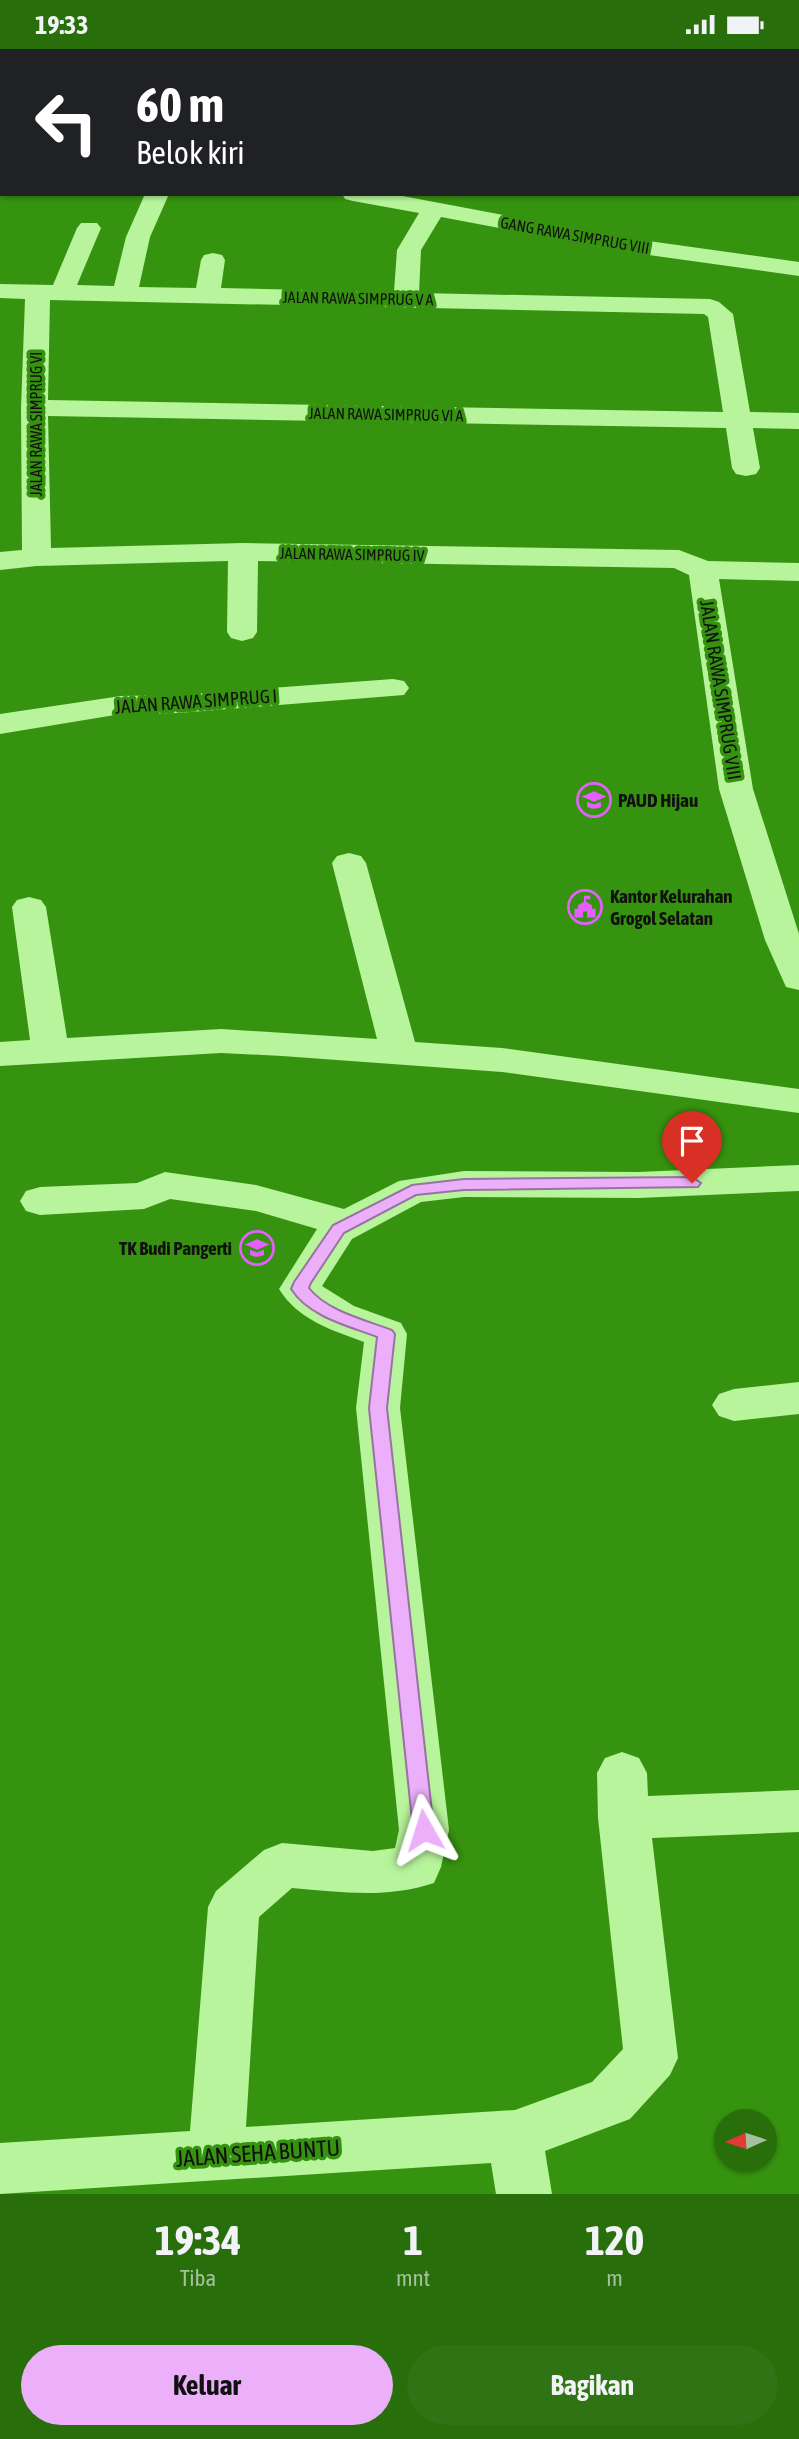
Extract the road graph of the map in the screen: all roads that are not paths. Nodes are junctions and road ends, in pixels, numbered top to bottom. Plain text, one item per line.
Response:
1 (155, 196) edge
2 (364, 196) edge
3 (434, 209) junction
4 (89, 228) dead end
5 (212, 260) dead end
6 (799, 269) edge
7 (0, 291) edge
8 (50, 292) junction
9 (125, 293) junction
10 (207, 295) junction
11 (406, 299) junction
12 (34, 408) junction
13 (738, 419) junction
14 (799, 421) edge
15 (746, 468) dead end
16 (243, 552) junction
17 (37, 557) junction
18 (0, 561) edge
19 (703, 570) junction
20 (799, 572) edge
21 (242, 632) dead end
22 (393, 688) dead end
23 (0, 724) edge
24 (349, 863) dead end
25 (29, 907) dead end
26 (799, 979) edge
27 (50, 1051) junction
28 (399, 1052) junction
29 (0, 1054) edge
30 (799, 1101) edge
31 (799, 1178) edge
32 (40, 1201) dead end
33 (348, 1224) junction
34 (799, 1398) edge
35 (734, 1405) dead end
36 (799, 1811) edge
37 (515, 2136) junction
38 (216, 2156) junction
39 (0, 2169) edge
40 (524, 2194) edge

1 - 9 street
2 - 3 street, GANG RAWA SIMPRUG VIII
3 - 6 street, GANG RAWA SIMPRUG VIII
3 - 11 street
4 - 8 street
5 - 10 street
7 - 8 street, JALAN RAWA SIMPRUG V A
8 - 9 street, JALAN RAWA SIMPRUG V A
8 - 12 street, JALAN RAWA SIMPRUG VI
9 - 10 street, JALAN RAWA SIMPRUG V A
10 - 11 street, JALAN RAWA SIMPRUG V A
11 - 13 street, JALAN RAWA SIMPRUG V A
12 - 13 street, JALAN RAWA SIMPRUG VI A
12 - 17 street, JALAN RAWA SIMPRUG VI
13 - 14 street, JALAN RAWA SIMPRUG VI A
13 - 15 street
16 - 17 street, JALAN RAWA SIMPRUG IV
16 - 19 street, JALAN RAWA SIMPRUG IV
16 - 21 street
17 - 18 street, JALAN RAWA SIMPRUG IV
19 - 20 street, JALAN RAWA SIMPRUG IV
19 - 26 street, JALAN RAWA SIMPRUG VIII
22 - 23 street, JALAN RAWA SIMPRUG I
24 - 28 street
25 - 27 street
27 - 28 street
27 - 29 street
28 - 30 street
31 - 33 street
32 - 33 street
33 - 38 street
34 - 35 street
36 - 37 street, JALAN SEHA BUNTU
37 - 38 street, JALAN SEHA BUNTU
37 - 40 street
38 - 39 street, JALAN SEHA BUNTU

